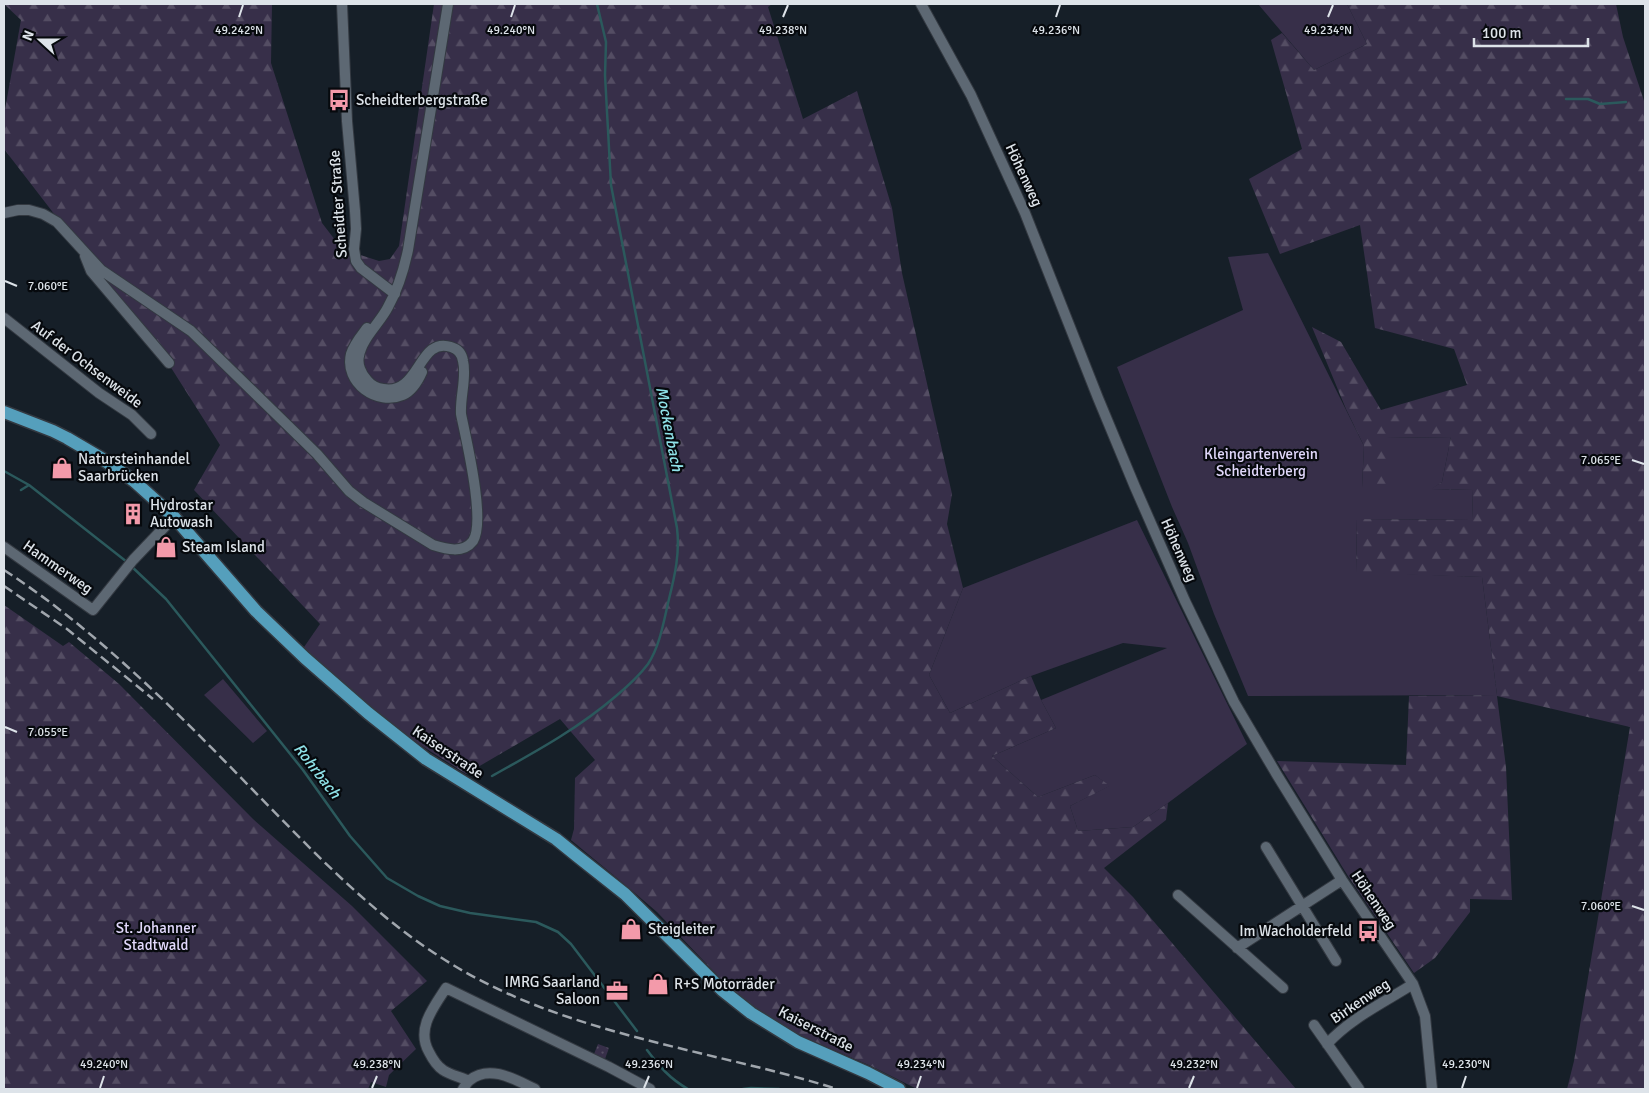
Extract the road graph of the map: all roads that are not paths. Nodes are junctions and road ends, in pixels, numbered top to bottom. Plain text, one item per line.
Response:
1 (342, 4) edge
2 (448, 4) edge
3 (921, 4) edge
4 (4, 212) edge
5 (82, 248) junction
6 (394, 294) junction
7 (4, 318) edge
8 (169, 362) dead end
9 (4, 412) edge
10 (151, 434) dead end
11 (174, 517) junction
12 (4, 547) edge
13 (1266, 847) dead end
14 (1342, 880) junction
15 (1178, 895) dead end
16 (1303, 906) junction
17 (1237, 948) junction
18 (1336, 961) dead end
19 (1413, 984) junction
20 (1283, 988) dead end
21 (1314, 1025) dead end
22 (1327, 1044) junction
23 (466, 1085) edge
24 (535, 1089) edge
25 (650, 1089) edge
26 (899, 1089) edge
27 (1359, 1089) edge
28 (1432, 1089) edge

1 - 6 street, Scheidter Straße
2 - 6 street
3 - 14 street, Höhenweg
4 - 5 street
5 - 6 street
5 - 8 street
7 - 10 street, Auf der Ochsenweide
9 - 11 main road, Kaiserstraße
11 - 12 street, Hammerweg
11 - 26 main road, Kaiserstraße
13 - 16 street
14 - 16 street
14 - 19 street, Höhenweg
15 - 17 street
16 - 17 street
16 - 18 street
17 - 20 street
19 - 22 street, Birkenweg
19 - 28 street, Höhenweg
21 - 22 street, Birkenweg
22 - 27 street, Birkenweg
23 - 24 street
23 - 25 street

